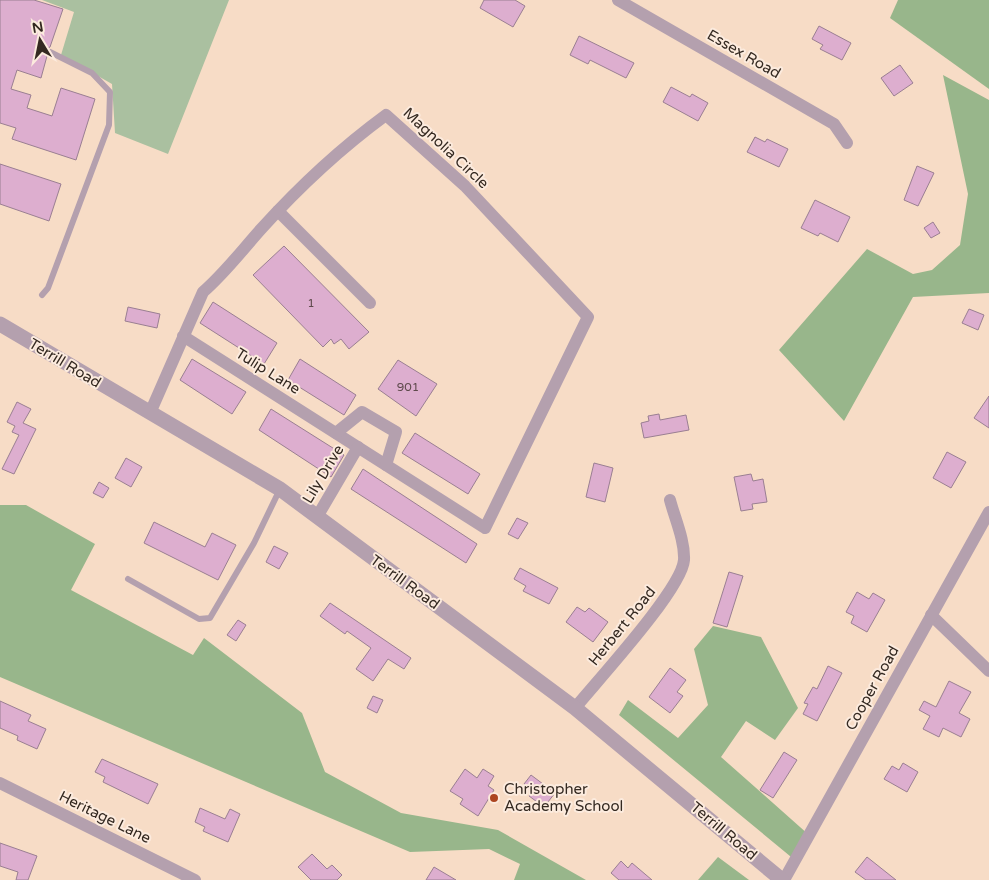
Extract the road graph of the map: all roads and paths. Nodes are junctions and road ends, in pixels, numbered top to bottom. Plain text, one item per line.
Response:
1 (618, 0) edge
2 (50, 52) dead end
3 (847, 143) dead end
4 (278, 211) junction
5 (42, 295) dead end
6 (370, 303) dead end
7 (0, 324) edge
8 (183, 336) junction
9 (150, 413) junction
10 (336, 434) junction
11 (358, 447) junction
12 (386, 465) junction
13 (280, 490) junction
14 (670, 500) dead end
15 (989, 512) edge
16 (317, 517) junction
17 (485, 528) joint
18 (128, 579) dead end
19 (932, 615) junction
20 (989, 671) edge
21 (575, 708) junction
22 (0, 783) edge
23 (195, 880) edge
24 (783, 880) edge

1 - 3 street, Essex Road
2 - 5 lane
4 - 6 street
4 - 8 street, Magnolia Circle
4 - 17 street, Magnolia Circle
7 - 9 street, Terrill Road
8 - 9 street, Magnolia Circle
8 - 10 street, Tulip Lane
9 - 13 street, Terrill Road
10 - 11 street, Tulip Lane
10 - 12 street
11 - 12 street, Tulip Lane
11 - 16 street, Lily Drive
12 - 17 street, Tulip Lane
13 - 16 street, Terrill Road
13 - 18 lane
14 - 21 street, Herbert Road
15 - 19 street, Cooper Road
16 - 21 street, Terrill Road
19 - 20 street
19 - 24 street, Cooper Road
21 - 24 street, Terrill Road
22 - 23 street, Heritage Lane

